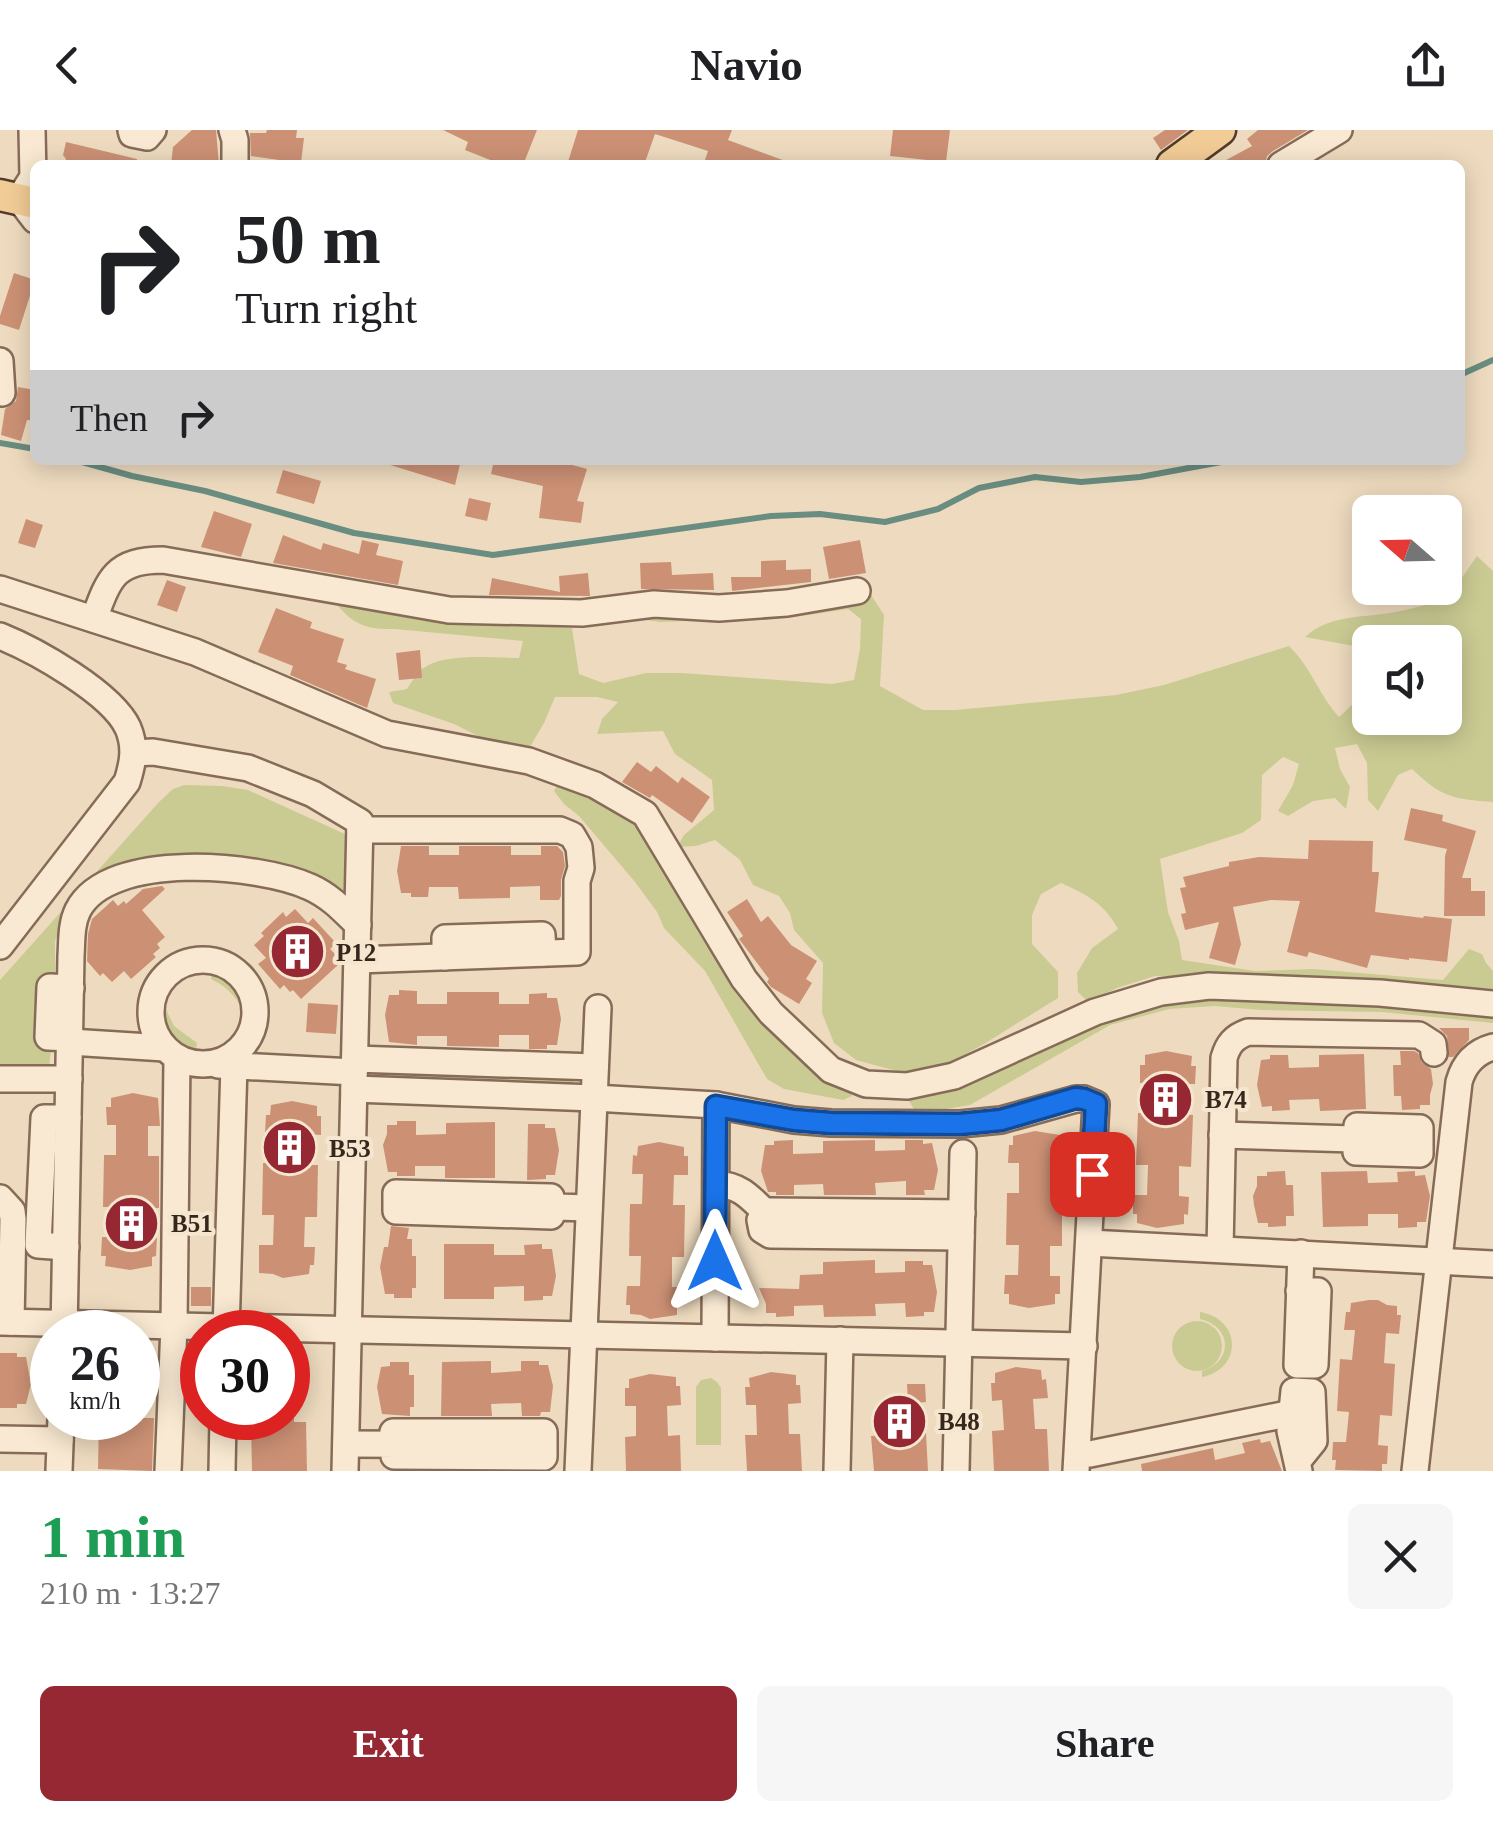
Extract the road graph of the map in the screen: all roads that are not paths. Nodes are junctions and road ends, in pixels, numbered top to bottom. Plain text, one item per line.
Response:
1 (32, 130) edge
2 (131, 130) edge
3 (154, 130) edge
4 (232, 130) edge
5 (1220, 130) edge
6 (1339, 130) edge
7 (33, 160) edge
8 (235, 160) edge
9 (1179, 160) edge
10 (1290, 160) edge
11 (0, 361) edge
12 (2, 392) edge
13 (0, 589) edge
14 (857, 591) dead end
15 (94, 619) junction
16 (0, 636) edge
17 (134, 754) junction
18 (360, 830) junction
19 (358, 925) junction
20 (0, 946) edge
21 (357, 960) junction
22 (1493, 1004) edge
23 (598, 1008) dead end
24 (151, 1020) junction
25 (70, 1040) junction
26 (119, 1045) junction
27 (1493, 1047) edge
28 (171, 1053) junction
29 (1434, 1053) dead end
30 (221, 1065) junction
31 (595, 1066) junction
32 (354, 1073) junction
33 (0, 1079) edge
34 (69, 1079) junction
35 (594, 1098) junction
36 (716, 1106) junction
37 (1222, 1134) junction
38 (1420, 1141) dead end
39 (963, 1152) dead end
40 (716, 1184) junction
41 (0, 1198) edge
42 (396, 1202) dead end
43 (589, 1208) junction
44 (962, 1225) junction
45 (7, 1227) edge
46 (1089, 1243) junction
47 (1220, 1249) junction
48 (1301, 1253) junction
49 (1440, 1259) junction
50 (1493, 1264) edge
51 (6, 1277) edge
52 (1300, 1291) dead end
53 (64, 1310) edge
54 (226, 1310) edge
55 (6, 1322) edge
56 (160, 1326) edge
57 (174, 1326) junction
58 (180, 1326) edge
59 (310, 1330) edge
60 (348, 1330) junction
61 (584, 1335) junction
62 (715, 1338) junction
63 (840, 1340) junction
64 (959, 1343) junction
65 (1084, 1346) junction
66 (839, 1380) junction
67 (30, 1434) edge
68 (1, 1439) edge
69 (61, 1440) edge
70 (223, 1440) edge
71 (346, 1444) junction
72 (544, 1445) dead end
73 (1083, 1462) edge
74 (1298, 1467) edge
75 (60, 1471) edge
76 (168, 1471) edge
77 (222, 1471) edge
78 (345, 1471) edge
79 (578, 1471) edge
80 (837, 1471) edge
81 (851, 1471) edge
82 (956, 1471) edge
83 (1415, 1471) edge

1 - 7 street
2 - 3 street
4 - 8 street
5 - 9 main road
6 - 10 street
11 - 12 street
13 - 15 street
14 - 15 street
15 - 22 street
16 - 17 street
17 - 18 street
17 - 20 street
18 - 19 street
18 - 21 street
19 - 21 street
19 - 25 street
21 - 32 street
23 - 31 street
24 - 26 street
24 - 28 street
24 - 30 street
25 - 26 street
25 - 34 street
26 - 28 street
27 - 49 street
28 - 30 street
28 - 57 street
29 - 37 street
30 - 32 street
30 - 54 street
31 - 32 street
31 - 35 street
32 - 35 street
32 - 60 street
33 - 34 street
34 - 53 street
35 - 36 street
35 - 43 street
36 - 40 street
36 - 46 street
37 - 38 street
37 - 47 street
39 - 44 street
40 - 44 street
40 - 62 street
41 - 45 street
42 - 43 street
43 - 61 street
44 - 64 street
45 - 51 street
46 - 47 street
46 - 65 street
47 - 48 street
48 - 49 street
48 - 52 street
49 - 50 street
49 - 83 street
51 - 55 street
56 - 57 street
57 - 58 street
57 - 76 street
59 - 60 street
60 - 61 street
60 - 71 street
61 - 62 street
61 - 79 street
62 - 63 street
63 - 64 street
63 - 66 street
64 - 65 street
64 - 82 street
65 - 73 street
66 - 80 street
66 - 81 street
67 - 68 street
69 - 75 street
70 - 77 street
71 - 72 street
71 - 78 street
73 - 74 street

